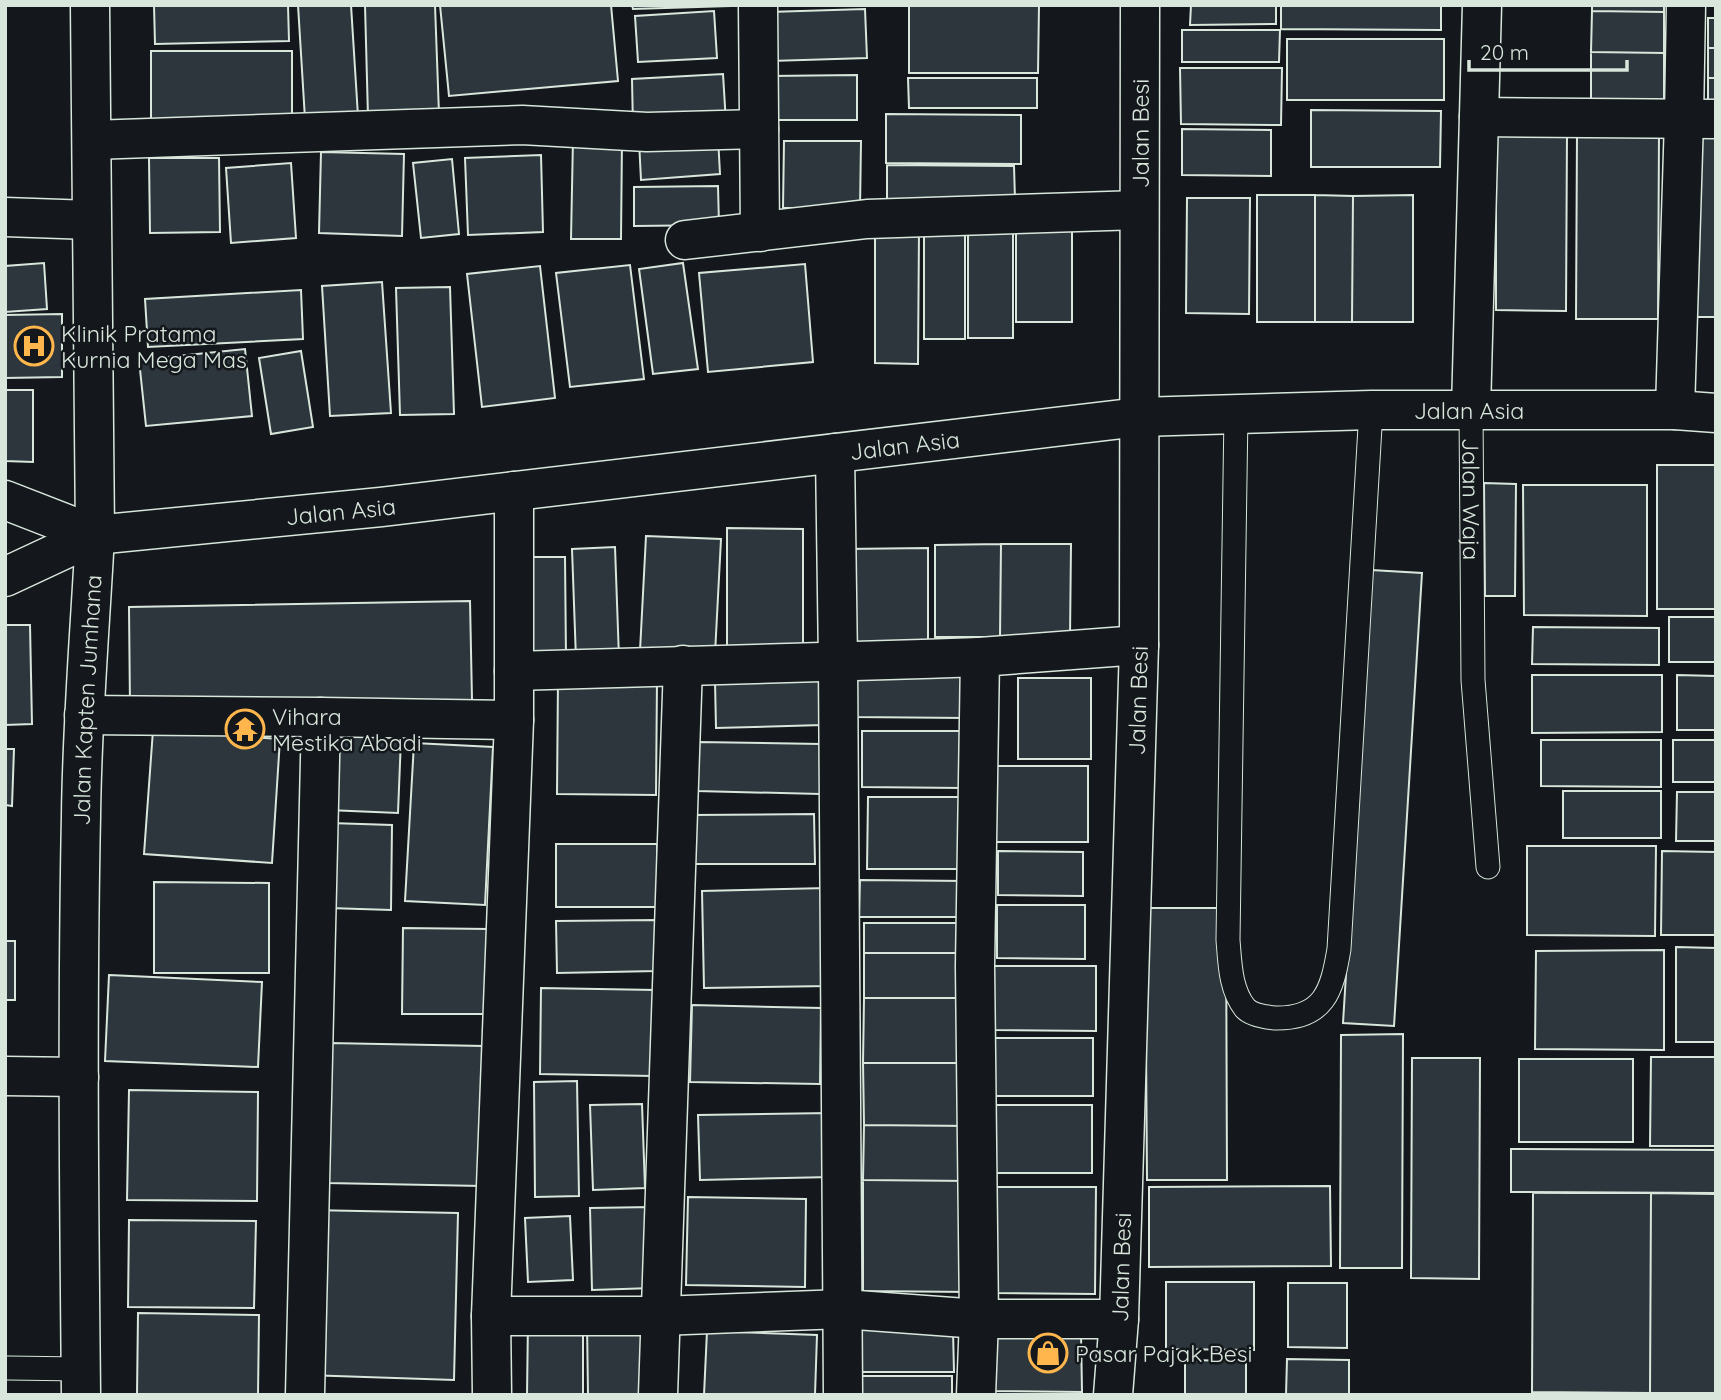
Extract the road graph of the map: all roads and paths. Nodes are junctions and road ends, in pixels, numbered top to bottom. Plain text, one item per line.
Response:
1 (90, 5) edge
2 (758, 5) edge
3 (1140, 5) edge
4 (1482, 5) edge
5 (1686, 5) edge
6 (1479, 117) junction
7 (1700, 119) edge
8 (759, 129) junction
9 (92, 140) junction
10 (1139, 210) junction
11 (5, 218) edge
12 (92, 220) junction
13 (760, 232) junction
14 (685, 240) dead end
15 (1471, 410) junction
16 (1675, 410) junction
17 (1371, 411) junction
18 (1236, 413) junction
19 (1716, 413) edge
20 (1139, 417) junction
21 (835, 453) junction
22 (514, 491) junction
23 (5, 500) edge
24 (96, 535) junction
25 (5, 577) edge
26 (1139, 645) junction
27 (980, 657) junction
28 (838, 663) junction
29 (683, 665) junction
30 (514, 671) junction
31 (84, 715) junction
32 (321, 718) junction
33 (514, 720) junction
34 (1488, 867) dead end
35 (5, 1076) edge
36 (79, 1077) junction
37 (843, 1310) junction
38 (491, 1316) junction
39 (660, 1316) junction
40 (979, 1319) junction
41 (1119, 1319) junction
42 (8, 1368) dead end
43 (81, 1382) edge
44 (305, 1395) edge
45 (492, 1395) edge
46 (658, 1395) edge
47 (843, 1395) edge
48 (976, 1395) edge
49 (1113, 1395) edge

1 - 9 street, Jalan Kapten Jumhana
2 - 8 street
3 - 10 street, Jalan Besi
4 - 6 street, Jalan Waja
5 - 7 street
6 - 7 street
6 - 15 street, Jalan Waja
7 - 16 street
8 - 9 street
8 - 13 street
9 - 12 street, Jalan Kapten Jumhana
10 - 13 street
10 - 20 street, Jalan Besi
11 - 12 street
12 - 24 street, Jalan Kapten Jumhana
13 - 14 street
15 - 16 street, Jalan Asia
15 - 17 street, Jalan Asia
15 - 34 lane, Jalan Waja
16 - 19 street, Jalan Asia
17 - 18 street, Jalan Asia
17 - 18 lane
18 - 20 street, Jalan Asia
20 - 21 street, Jalan Asia
20 - 26 street, Jalan Besi
21 - 22 street, Jalan Asia
21 - 28 street
22 - 24 street, Jalan Asia
22 - 30 street
23 - 24 street, Jalan Asia
24 - 25 street, Jalan Asia
24 - 31 street, Jalan Kapten Jumhana
26 - 27 street
26 - 41 street, Jalan Besi
27 - 28 street
27 - 40 street
28 - 29 street
28 - 37 street
29 - 30 street
29 - 39 street
30 - 33 street
31 - 32 street
31 - 36 street, Jalan Kapten Jumhana
32 - 33 street
32 - 44 street
33 - 38 street
35 - 36 street
36 - 43 street, Jalan Kapten Jumhana
37 - 39 street
37 - 40 street
37 - 47 street
38 - 39 street
38 - 45 street
39 - 46 street
40 - 41 street
40 - 48 street
41 - 49 street, Jalan Besi
42 - 43 lane

